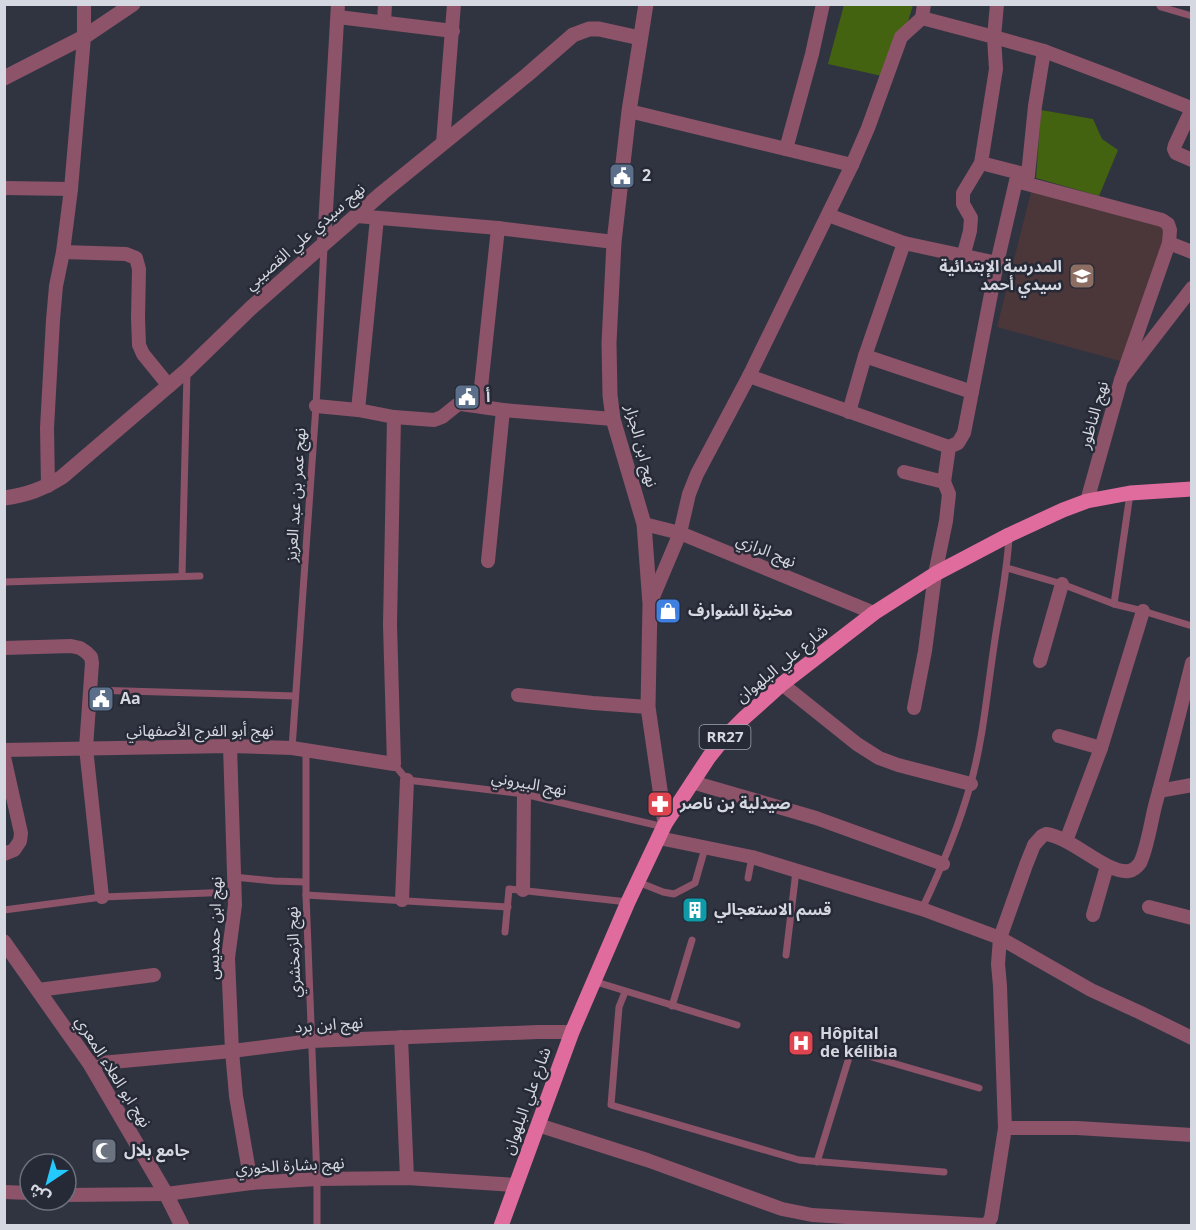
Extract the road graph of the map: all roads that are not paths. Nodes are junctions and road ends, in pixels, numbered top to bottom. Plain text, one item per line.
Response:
1 (84, 4) edge
2 (133, 4) edge
3 (385, 4) edge
4 (454, 4) edge
5 (646, 4) edge
6 (823, 4) edge
7 (997, 4) edge
8 (1159, 4) edge
9 (338, 11) edge
10 (923, 11) edge
11 (1191, 16) edge
12 (384, 22) junction
13 (453, 31) junction
14 (84, 37) junction
15 (994, 38) junction
16 (640, 39) junction
17 (1044, 51) junction
18 (4, 78) edge
19 (629, 111) junction
20 (443, 143) junction
21 (786, 149) junction
22 (1191, 160) edge
23 (981, 163) junction
24 (852, 165) junction
25 (1022, 178) junction
26 (4, 188) edge
27 (71, 189) junction
28 (828, 215) junction
29 (357, 216) junction
30 (376, 218) junction
31 (498, 228) junction
32 (614, 242) junction
33 (904, 243) junction
34 (1169, 243) junction
35 (324, 244) junction
36 (63, 252) junction
37 (1191, 252) edge
38 (963, 257) junction
39 (997, 263) junction
40 (1191, 288) edge
41 (865, 356) junction
42 (187, 370) junction
43 (749, 376) junction
44 (1121, 380) junction
45 (169, 386) junction
46 (972, 392) junction
47 (316, 406) junction
48 (479, 406) junction
49 (358, 410) junction
50 (503, 410) junction
51 (849, 412) junction
52 (394, 417) junction
53 (613, 419) junction
54 (949, 447) junction
55 (904, 472) dead end
56 (944, 482) junction
57 (48, 486) junction
58 (1191, 489) edge
59 (1130, 493) junction
60 (4, 498) edge
61 (1087, 501) junction
62 (644, 524) junction
63 (680, 533) junction
64 (1009, 535) junction
65 (488, 561) dead end
66 (1007, 568) junction
67 (935, 574) junction
68 (182, 576) junction
69 (200, 576) dead end
70 (4, 582) edge
71 (1062, 584) junction
72 (650, 604) junction
73 (1114, 604) junction
74 (1143, 611) junction
75 (874, 613) junction
76 (1191, 626) edge
77 (4, 648) edge
78 (1040, 661) dead end
79 (1191, 663) edge
80 (782, 684) junction
81 (91, 690) junction
82 (518, 695) dead end
83 (295, 696) junction
84 (648, 707) junction
85 (915, 708) dead end
86 (1059, 736) dead end
87 (230, 746) junction
88 (86, 748) junction
89 (292, 748) junction
90 (1101, 748) junction
91 (4, 750) edge
92 (306, 750) junction
93 (4, 757) edge
94 (394, 764) junction
95 (407, 780) junction
96 (692, 782) junction
97 (971, 784) junction
98 (1191, 785) edge
99 (1160, 791) junction
100 (524, 794) junction
101 (663, 830) junction
102 (1066, 841) junction
103 (705, 848) junction
104 (4, 854) edge
105 (752, 857) junction
106 (943, 864) junction
107 (1107, 866) junction
108 (796, 871) junction
109 (234, 877) junction
110 (748, 878) dead end
111 (305, 882) junction
112 (638, 882) junction
113 (523, 890) junction
114 (234, 892) junction
115 (306, 895) junction
116 (102, 897) junction
117 (402, 900) junction
118 (628, 902) junction
119 (507, 907) junction
120 (1149, 907) dead end
121 (922, 909) junction
122 (4, 910) edge
123 (1093, 915) dead end
124 (1191, 918) edge
125 (505, 932) dead end
126 (1000, 939) junction
127 (692, 940) dead end
128 (4, 942) edge
129 (786, 955) dead end
130 (154, 975) dead end
131 (593, 981) junction
132 (38, 990) junction
133 (625, 992) junction
134 (672, 1006) junction
135 (737, 1025) dead end
136 (572, 1032) junction
137 (401, 1037) junction
138 (1191, 1038) edge
139 (311, 1041) junction
140 (232, 1051) junction
141 (90, 1064) junction
142 (979, 1088) dead end
143 (538, 1125) junction
144 (1005, 1128) junction
145 (1191, 1135) edge
146 (817, 1162) junction
147 (944, 1172) dead end
148 (407, 1178) junction
149 (317, 1179) junction
150 (251, 1183) junction
151 (516, 1185) junction
152 (166, 1194) junction
153 (78, 1195) edge
154 (912, 1223) edge
155 (506, 1225) edge
156 (182, 1226) edge
157 (317, 1226) edge

1 - 14 street
2 - 14 street
3 - 12 street
4 - 13 street
5 - 16 street, نهج ابن الجزار
6 - 21 street
7 - 15 street
8 - 11 lane
9 - 12 street
9 - 35 street
10 - 15 street
10 - 24 street
12 - 13 street
13 - 20 street
14 - 18 street
14 - 27 street
15 - 17 street
15 - 23 street
16 - 19 street, نهج ابن الجزار
16 - 20 street, نهج سيدي علي القصيبي
17 - 22 street
17 - 25 street
19 - 21 street
19 - 32 street, نهج ابن الجزار
20 - 29 street, نهج سيدي علي القصيبي
21 - 24 street
23 - 25 street
23 - 38 street
24 - 28 street
25 - 34 street
25 - 39 street
26 - 27 street
27 - 36 street
28 - 33 street
28 - 43 street
29 - 30 street
29 - 35 street, نهج سيدي علي القصيبي
30 - 31 street
30 - 49 street
31 - 32 street
31 - 48 street
32 - 53 street, نهج ابن الجزار
33 - 38 street
33 - 41 street
34 - 37 street
34 - 44 street
35 - 42 street, نهج سيدي علي القصيبي
35 - 47 lane, نهج عمر بن عبد العزيز
36 - 45 street
36 - 57 street
38 - 39 street
39 - 46 street
40 - 44 street, نهج الناظور
41 - 46 street
41 - 51 street
42 - 45 street, نهج سيدي علي القصيبي
42 - 68 lane
43 - 51 street
43 - 63 street
44 - 61 street, نهج الناظور
45 - 57 street, نهج سيدي علي القصيبي
46 - 54 street
47 - 49 street
47 - 83 lane, نهج عمر بن عبد العزيز
48 - 50 street
48 - 52 street
49 - 52 street
50 - 53 street
50 - 65 street
51 - 54 street
52 - 94 street
53 - 62 street, نهج ابن الجزار
54 - 56 street
55 - 56 street
56 - 67 street
57 - 60 street, نهج سيدي علي القصيبي
58 - 59 main road, شارع علي البلهوان / RR27
59 - 61 main road, شارع علي البلهوان / RR27
59 - 73 lane
61 - 64 main road, شارع علي البلهوان / RR27
62 - 63 street, نهج الرازي
62 - 72 street, نهج ابن الجزار
63 - 72 street
63 - 75 street, نهج الرازي
64 - 66 lane
64 - 67 main road, شارع علي البلهوان / RR27
66 - 71 lane
66 - 97 lane
67 - 75 main road, شارع علي البلهوان / RR27
67 - 85 street
68 - 69 lane
68 - 70 lane
71 - 73 lane
71 - 78 street
72 - 84 street, نهج ابن الجزار
73 - 74 lane
74 - 76 lane
74 - 90 street
75 - 80 main road, شارع علي البلهوان / RR27
77 - 81 street
79 - 99 street
80 - 96 main road, شارع علي البلهوان / RR27
80 - 97 street
81 - 83 lane
81 - 88 street
82 - 84 street
83 - 89 lane, نهج عمر بن عبد العزيز
84 - 101 street, نهج ابن الجزار
86 - 90 street
87 - 88 street, نهج أبو الفرج الأصفهاني
87 - 89 street, نهج أبو الفرج الأصفهاني
87 - 109 street, نهج ابن حمديس
88 - 91 street, نهج أبو الفرج الأصفهاني
88 - 116 street
89 - 92 street, نهج أبو الفرج الأصفهاني
90 - 102 street
92 - 94 street, نهج أبو الفرج الأصفهاني
92 - 111 lane, نهج الزمخشري
93 - 104 street
94 - 95 lane
95 - 100 lane, نهج البيروني
95 - 117 street
96 - 101 main road, شارع علي البلهوان / RR27
96 - 106 street
97 - 106 lane
98 - 99 street
99 - 107 street
100 - 101 lane, نهج البيروني
100 - 113 street
101 - 103 street
101 - 112 main road, شارع علي البلهوان / RR27
102 - 107 street
102 - 126 street
103 - 105 street
103 - 112 lane
105 - 108 street
105 - 110 lane
106 - 121 lane
107 - 123 street
108 - 121 street
108 - 129 lane
109 - 111 lane
109 - 114 street, نهج ابن حمديس
111 - 115 lane, نهج الزمخشري
112 - 118 main road, شارع علي البلهوان / RR27
113 - 118 lane
113 - 119 lane
114 - 116 lane
114 - 140 street, نهج ابن حمديس
115 - 117 lane
115 - 139 lane, نهج الزمخشري
116 - 122 lane
117 - 119 lane
118 - 131 main road, شارع علي البلهوان / RR27
119 - 125 lane
120 - 124 street
121 - 126 street
126 - 138 street
126 - 144 street
127 - 134 lane
128 - 132 street, نهج ابو العلاء المعري
130 - 132 street
131 - 133 lane
131 - 136 main road, شارع علي البلهوان / RR27
132 - 141 street, نهج ابو العلاء المعري
133 - 134 lane
133 - 146 lane
134 - 135 lane
136 - 137 street, نهج ابن برد
136 - 143 main road, شارع علي البلهوان / RR27
137 - 139 street, نهج ابن برد
137 - 148 street
139 - 140 street, نهج ابن برد
139 - 149 lane, نهج الزمخشري
140 - 141 street, نهج ابن برد
140 - 150 street, نهج ابن حمديس
141 - 152 street, نهج ابو العلاء المعري
142 - 146 lane
143 - 151 main road, شارع علي البلهوان / RR27
143 - 154 street
144 - 145 street
144 - 154 street
146 - 147 lane
148 - 149 street, نهج بشارة الخوري
148 - 151 street, نهج بشارة الخوري
149 - 150 street, نهج بشارة الخوري
149 - 157 lane, نهج الزمخشري
150 - 152 street, نهج بشارة الخوري
151 - 155 main road, شارع علي البلهوان / RR27
152 - 153 street, نهج بشارة الخوري
152 - 156 street, نهج ابو العلاء المعري

